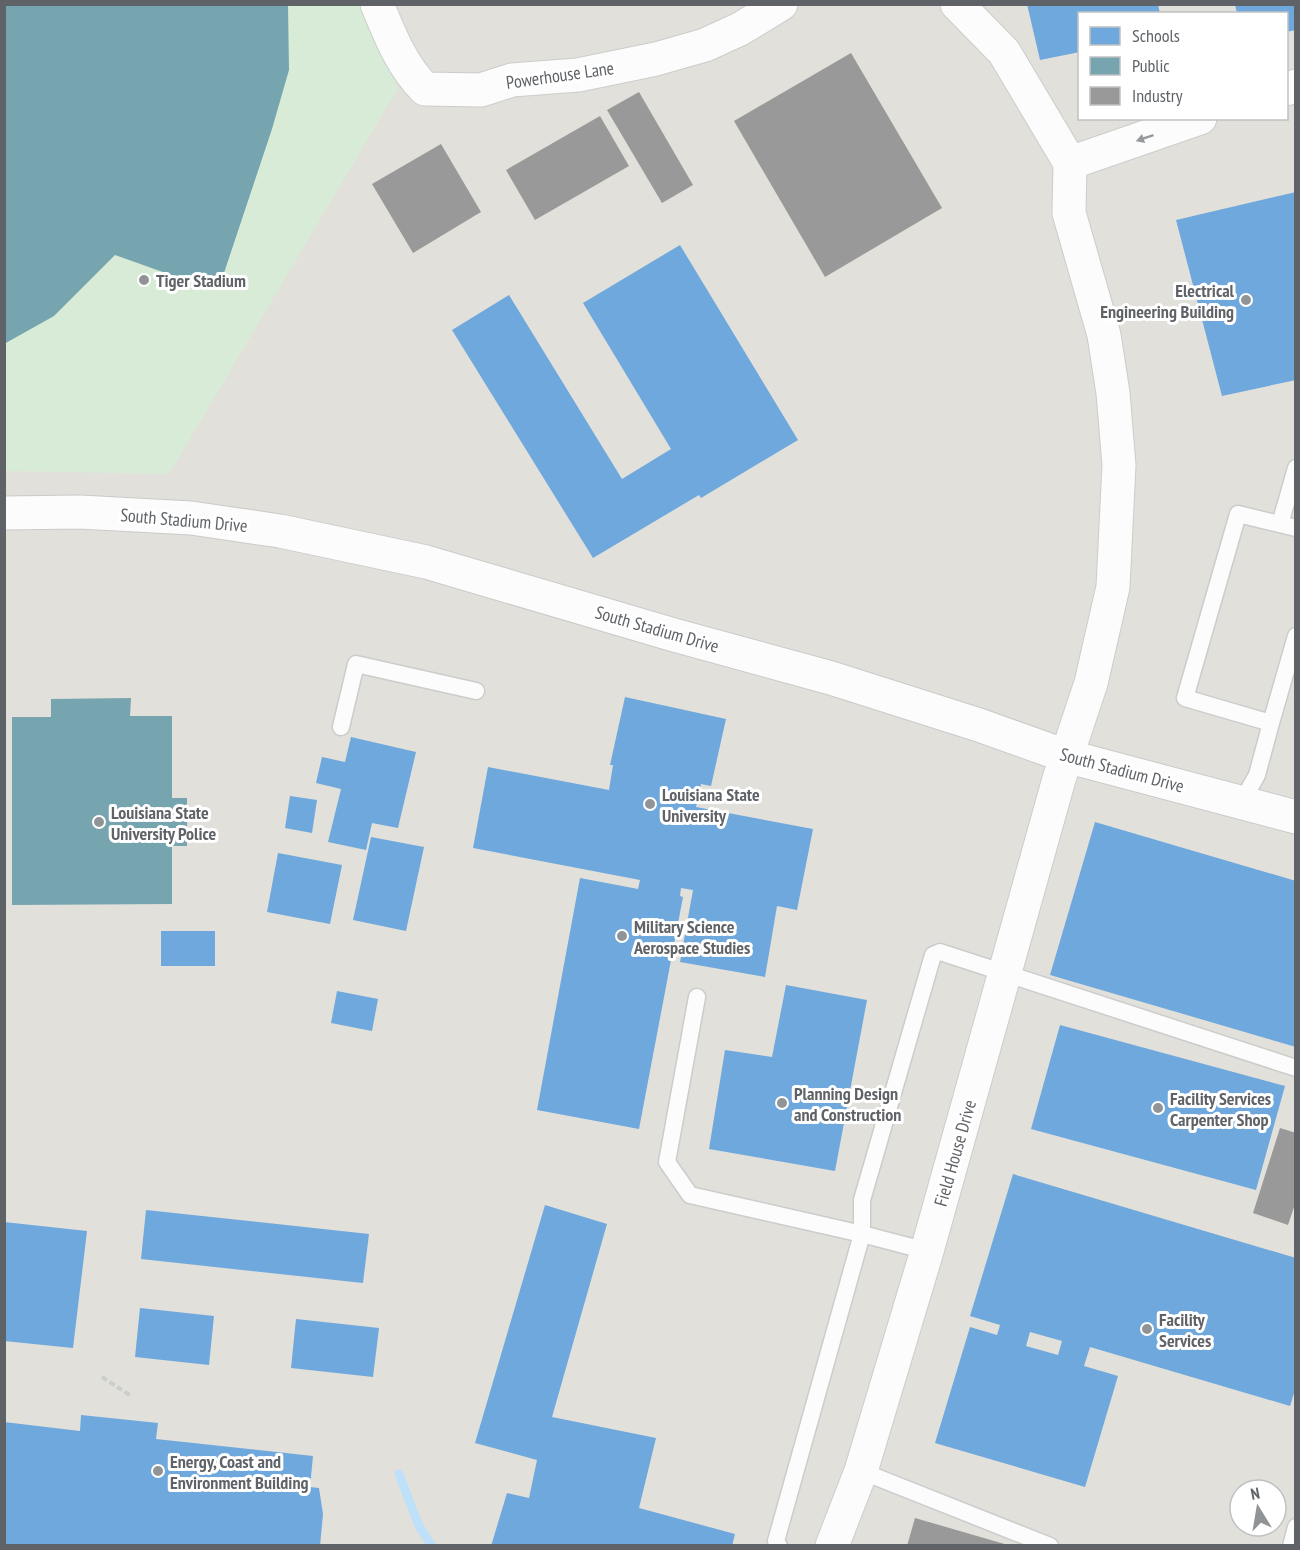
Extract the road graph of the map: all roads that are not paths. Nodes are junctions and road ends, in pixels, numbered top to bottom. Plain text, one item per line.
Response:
1 (377, 4) edge
2 (781, 4) edge
3 (957, 4) edge
4 (1194, 120) edge
5 (1070, 163) junction
6 (1296, 468) edge
7 (4, 513) edge
8 (1288, 526) edge
9 (1296, 636) edge
10 (476, 691) dead end
11 (1271, 723) junction
12 (341, 727) dead end
13 (1066, 756) junction
14 (1241, 803) junction
15 (1296, 817) edge
16 (1007, 973) junction
17 (697, 997) dead end
18 (1296, 1068) edge
19 (862, 1234) junction
20 (927, 1251) junction
21 (861, 1471) junction
22 (1296, 1527) edge
23 (779, 1545) edge
24 (832, 1545) edge
25 (1050, 1545) edge
26 (1291, 1545) edge

1 - 2 street, Powerhouse Lane
3 - 5 street
4 -> 5 street
5 - 13 street, Field House Drive
6 - 8 lane
7 - 13 street, South Stadium Drive
8 - 11 lane
9 - 11 lane
10 - 12 lane
11 - 14 lane
13 - 14 street, South Stadium Drive
13 - 16 street, Field House Drive
14 - 15 street, South Stadium Drive
16 - 18 lane
16 - 19 lane
16 - 20 street, Field House Drive
17 - 19 lane
19 - 20 lane
19 - 23 lane
20 - 21 street, Field House Drive
21 - 24 street, Field House Drive
21 - 25 lane
22 - 26 lane

